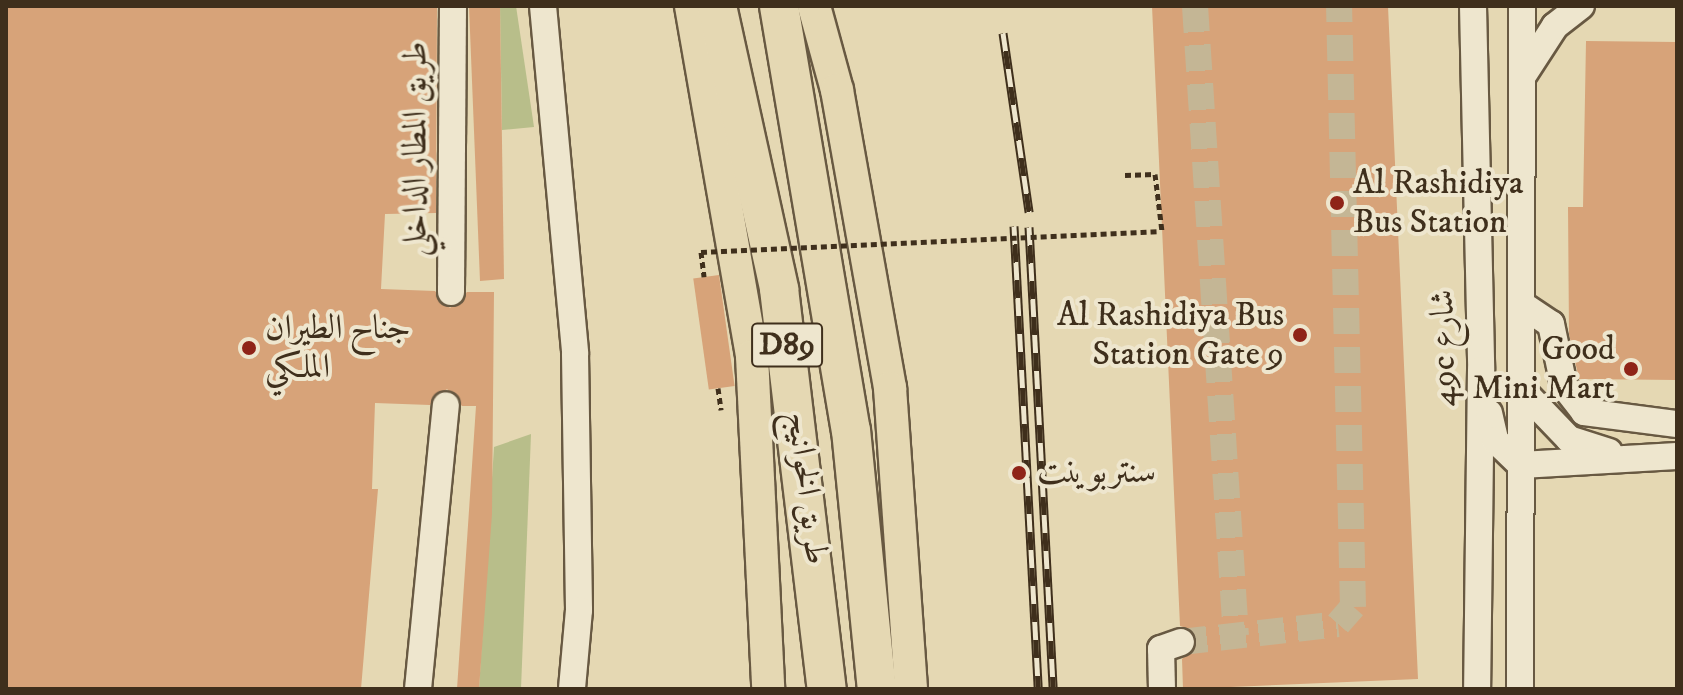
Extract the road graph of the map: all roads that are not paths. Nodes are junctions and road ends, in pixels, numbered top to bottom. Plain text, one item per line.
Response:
1 (453, 6) edge
2 (543, 6) edge
3 (691, 6) edge
4 (717, 6) edge
5 (779, 6) edge
6 (814, 6) edge
7 (1473, 6) edge
8 (1522, 6) edge
9 (1581, 6) edge
10 (1522, 77) junction
11 (451, 292) dead end
12 (1521, 304) junction
13 (1481, 370) junction
14 (1521, 389) junction
15 (446, 405) dead end
16 (1632, 421) junction
17 (1677, 424) edge
18 (1632, 456) junction
19 (1677, 456) edge
20 (1521, 465) junction
21 (1181, 642) dead end
22 (418, 689) edge
23 (572, 689) edge
24 (768, 689) edge
25 (827, 689) edge
26 (877, 689) edge
27 (911, 689) edge
28 (1162, 689) edge
29 (1477, 689) edge
30 (1520, 689) edge

1 - 11 street, طريق المطار الداخلي
2 - 23 street
3 - 24 main road
4 - 25 highway, طريق الخوانيج / D89
5 - 26 highway, طريق الخوانيج / D89
6 - 27 main road
7 - 13 street, 49c شارع
8 - 10 street
9 - 10 street
10 - 12 street
12 - 14 street
12 - 16 street
13 - 20 street
13 - 29 street, 49c شارع
14 - 18 street
14 - 20 street
15 - 22 street
16 - 17 street
16 - 18 street
18 - 19 street
18 - 20 street
20 - 30 street
21 - 28 street

